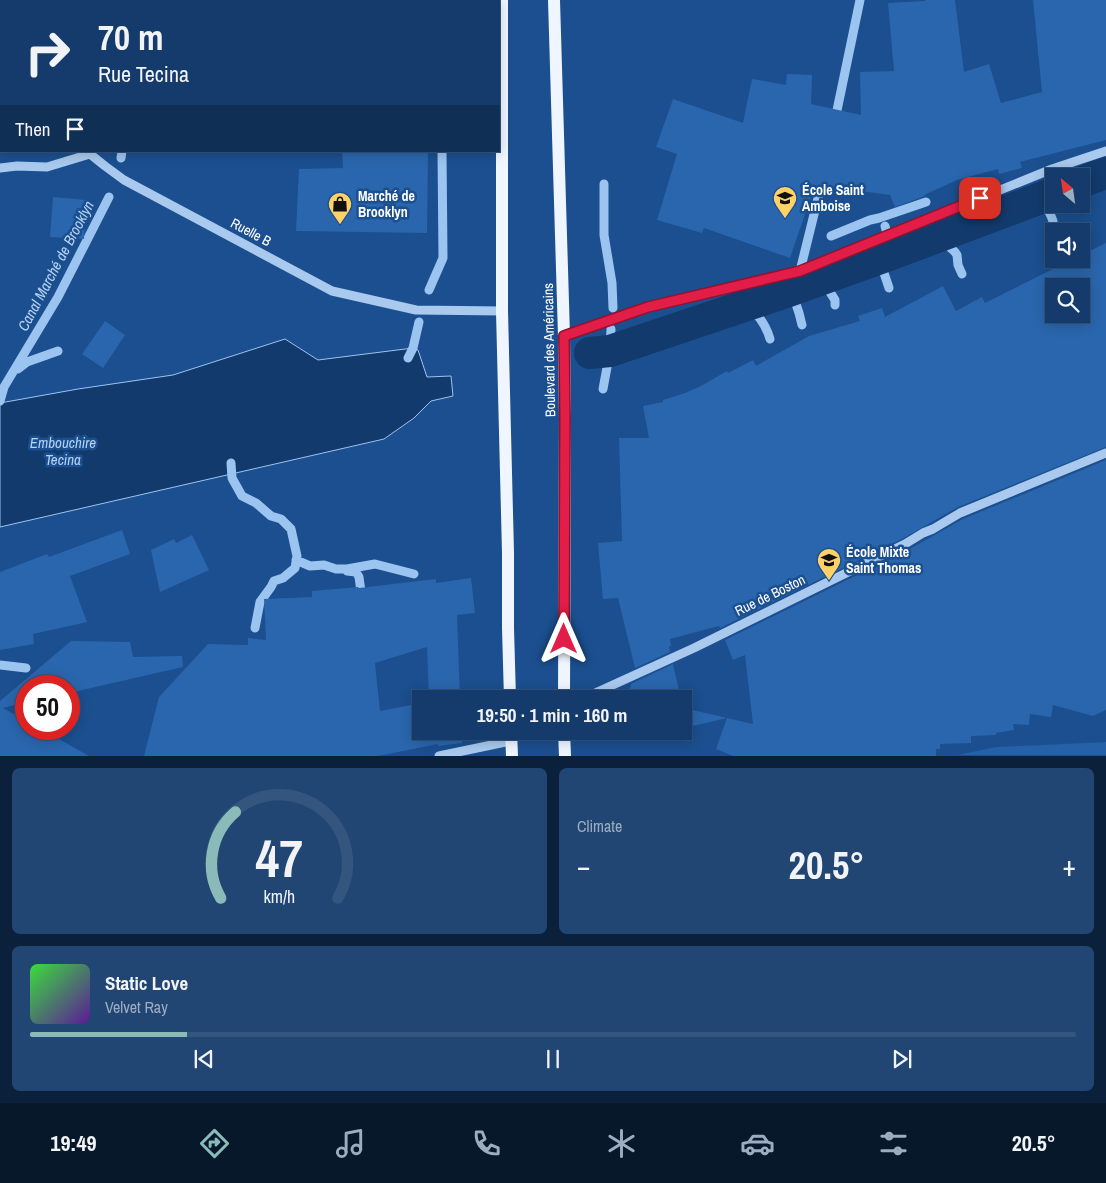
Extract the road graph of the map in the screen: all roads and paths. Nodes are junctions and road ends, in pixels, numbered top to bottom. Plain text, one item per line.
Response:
1 (502, 0) edge
2 (554, 0) edge
3 (1106, 151) edge
4 (91, 153) edge
5 (0, 168) edge
6 (502, 312) junction
7 (564, 336) junction
8 (1106, 453) edge
9 (510, 690) edge
10 (564, 690) edge
11 (602, 690) edge
12 (497, 740) edge
13 (511, 740) edge
14 (564, 740) edge
15 (439, 756) edge
16 (512, 756) edge
17 (565, 756) edge

1 - 6 main road
2 - 7 main road, Boulevard des Américains
3 - 7 street
4 - 5 street, Ruelle B
4 - 6 street, Ruelle B
6 - 9 main road
7 - 10 main road, Boulevard des Américains
8 - 11 street, Rue de Boston
12 - 15 street
13 - 16 main road
14 - 17 main road

